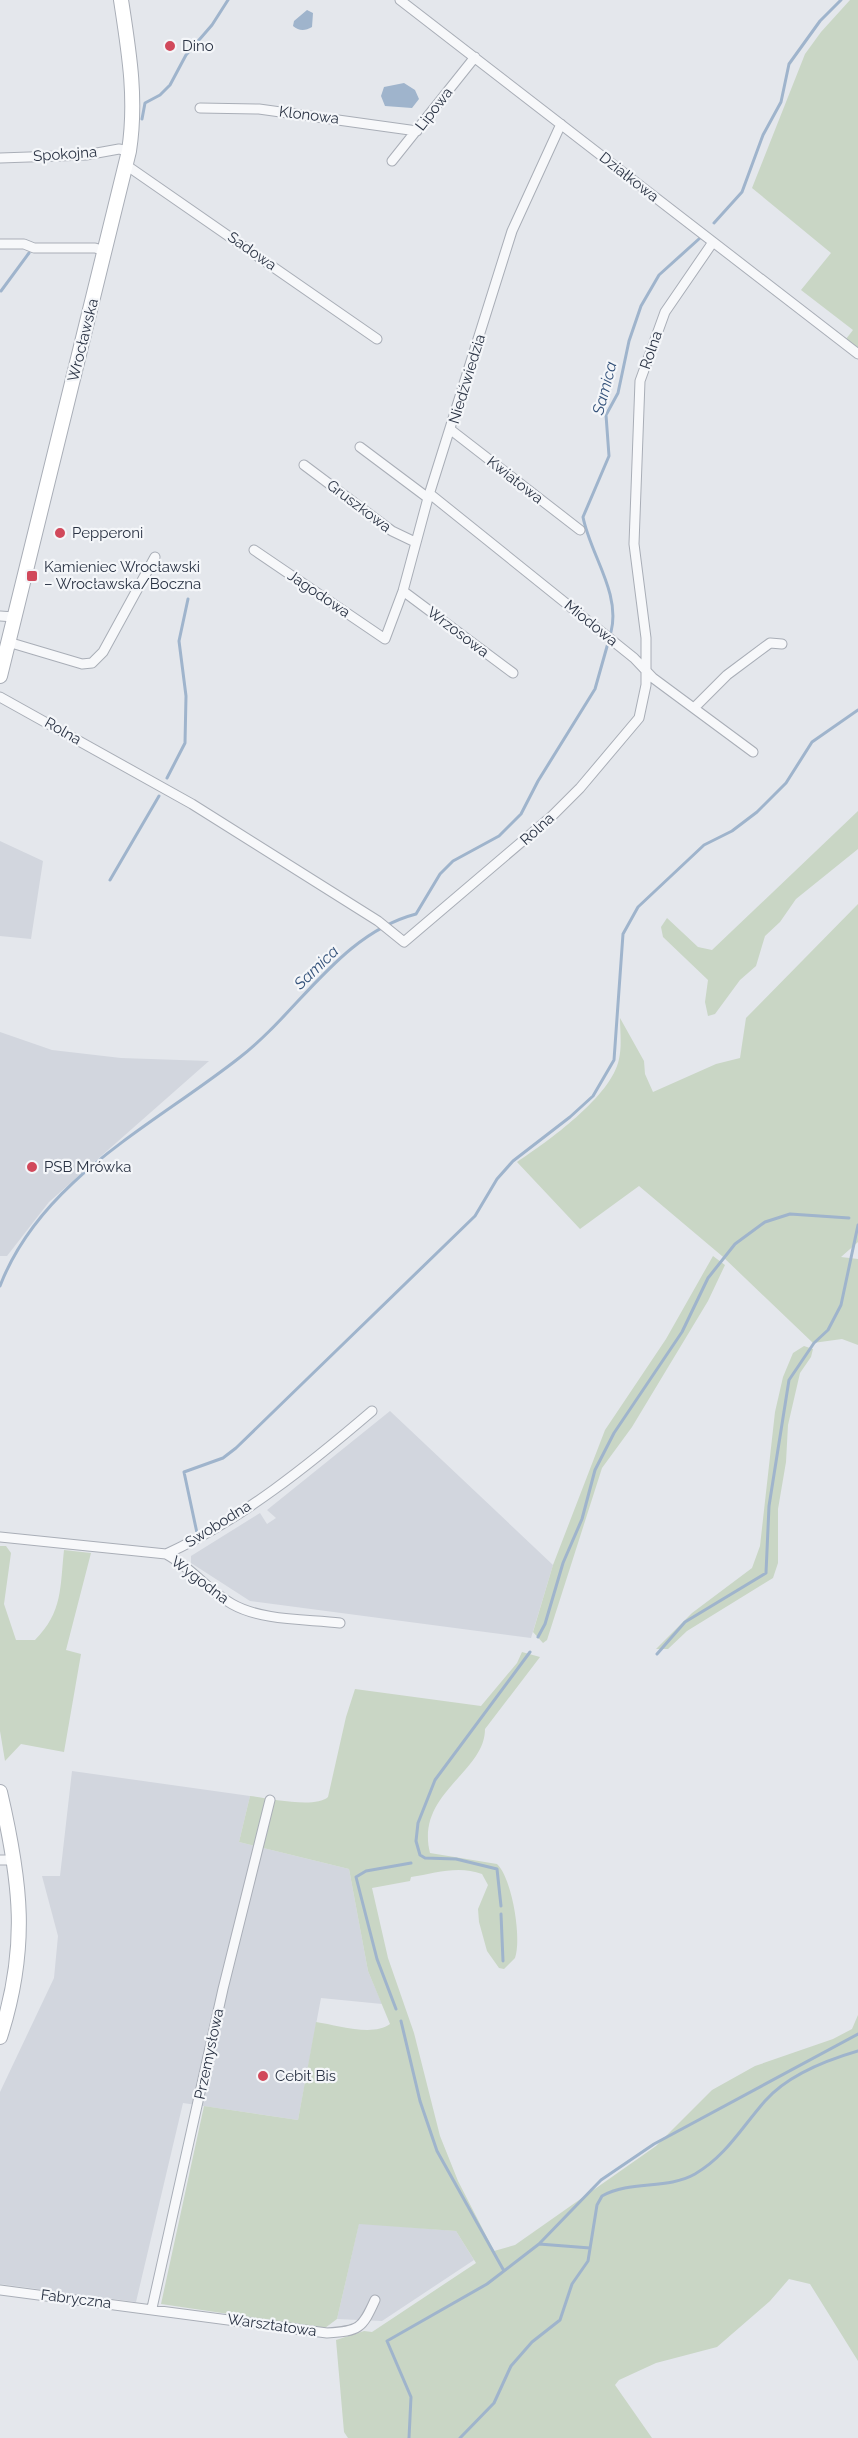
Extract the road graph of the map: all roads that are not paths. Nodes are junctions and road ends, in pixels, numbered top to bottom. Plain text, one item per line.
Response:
1 (121, 0) edge
2 (400, 0) edge
3 (475, 57) junction
4 (200, 108) dead end
5 (561, 124) junction
6 (417, 131) junction
7 (129, 151) junction
8 (0, 158) edge
9 (392, 161) dead end
10 (126, 165) junction
11 (713, 242) junction
12 (0, 243) edge
13 (105, 251) junction
14 (377, 339) dead end
15 (858, 354) edge
16 (451, 430) junction
17 (360, 447) dead end
18 (304, 465) dead end
19 (429, 496) junction
20 (580, 530) dead end
21 (415, 542) junction
22 (254, 550) dead end
23 (155, 557) dead end
24 (403, 591) junction
25 (7, 616) edge
26 (385, 639) joint
27 (8, 642) junction
28 (782, 644) dead end
29 (646, 668) junction
30 (513, 673) dead end
31 (0, 676) edge
32 (0, 697) edge
33 (694, 708) junction
34 (753, 752) dead end
35 (372, 1411) dead end
36 (0, 1537) edge
37 (166, 1554) junction
38 (340, 1623) dead end
39 (0, 1792) edge
40 (270, 1800) dead end
41 (0, 1860) edge
42 (15, 1860) junction
43 (0, 2037) edge
44 (0, 2290) edge
45 (375, 2300) dead end
46 (152, 2308) junction

1 - 7 main road, Wrocławska
2 - 3 street, Działkowa
3 - 5 street, Działkowa
3 - 6 street, Lipowa
4 - 6 street, Klonowa
5 - 11 street, Działkowa
5 - 16 street, Niedźwiedzia
6 - 9 street, Lipowa
7 - 8 street, Spokojna
7 - 10 main road, Wrocławska
10 - 13 main road, Wrocławska
10 - 14 street, Sadowa
11 - 15 street, Działkowa
11 - 29 street, Rolna
12 - 13 street
13 - 25 main road, Wrocławska
16 - 19 street, Niedźwiedzia
16 - 20 street, Kwiatowa
17 - 19 street, Miodowa
18 - 21 street, Gruszkowa
19 - 21 street, Niedźwiedzia
19 - 29 street, Miodowa
21 - 24 street, Niedźwiedzia
22 - 26 street, Jagodowa
23 - 27 street
24 - 26 street, Niedźwiedzia
24 - 30 street, Wrzosowa
25 - 27 main road, Wrocławska
27 - 31 main road, Wrocławska
28 - 33 street
29 - 32 street, Rolna
29 - 33 street, Miodowa
33 - 34 street, Miodowa
35 - 37 street, Swobodna
36 - 37 street
37 - 38 street, Wygodna
39 - 42 main road
40 - 46 street, Przemysłowa
41 - 42 street
42 - 43 main road
44 - 46 street, Fabryczna
45 - 46 street, Warsztatowa

